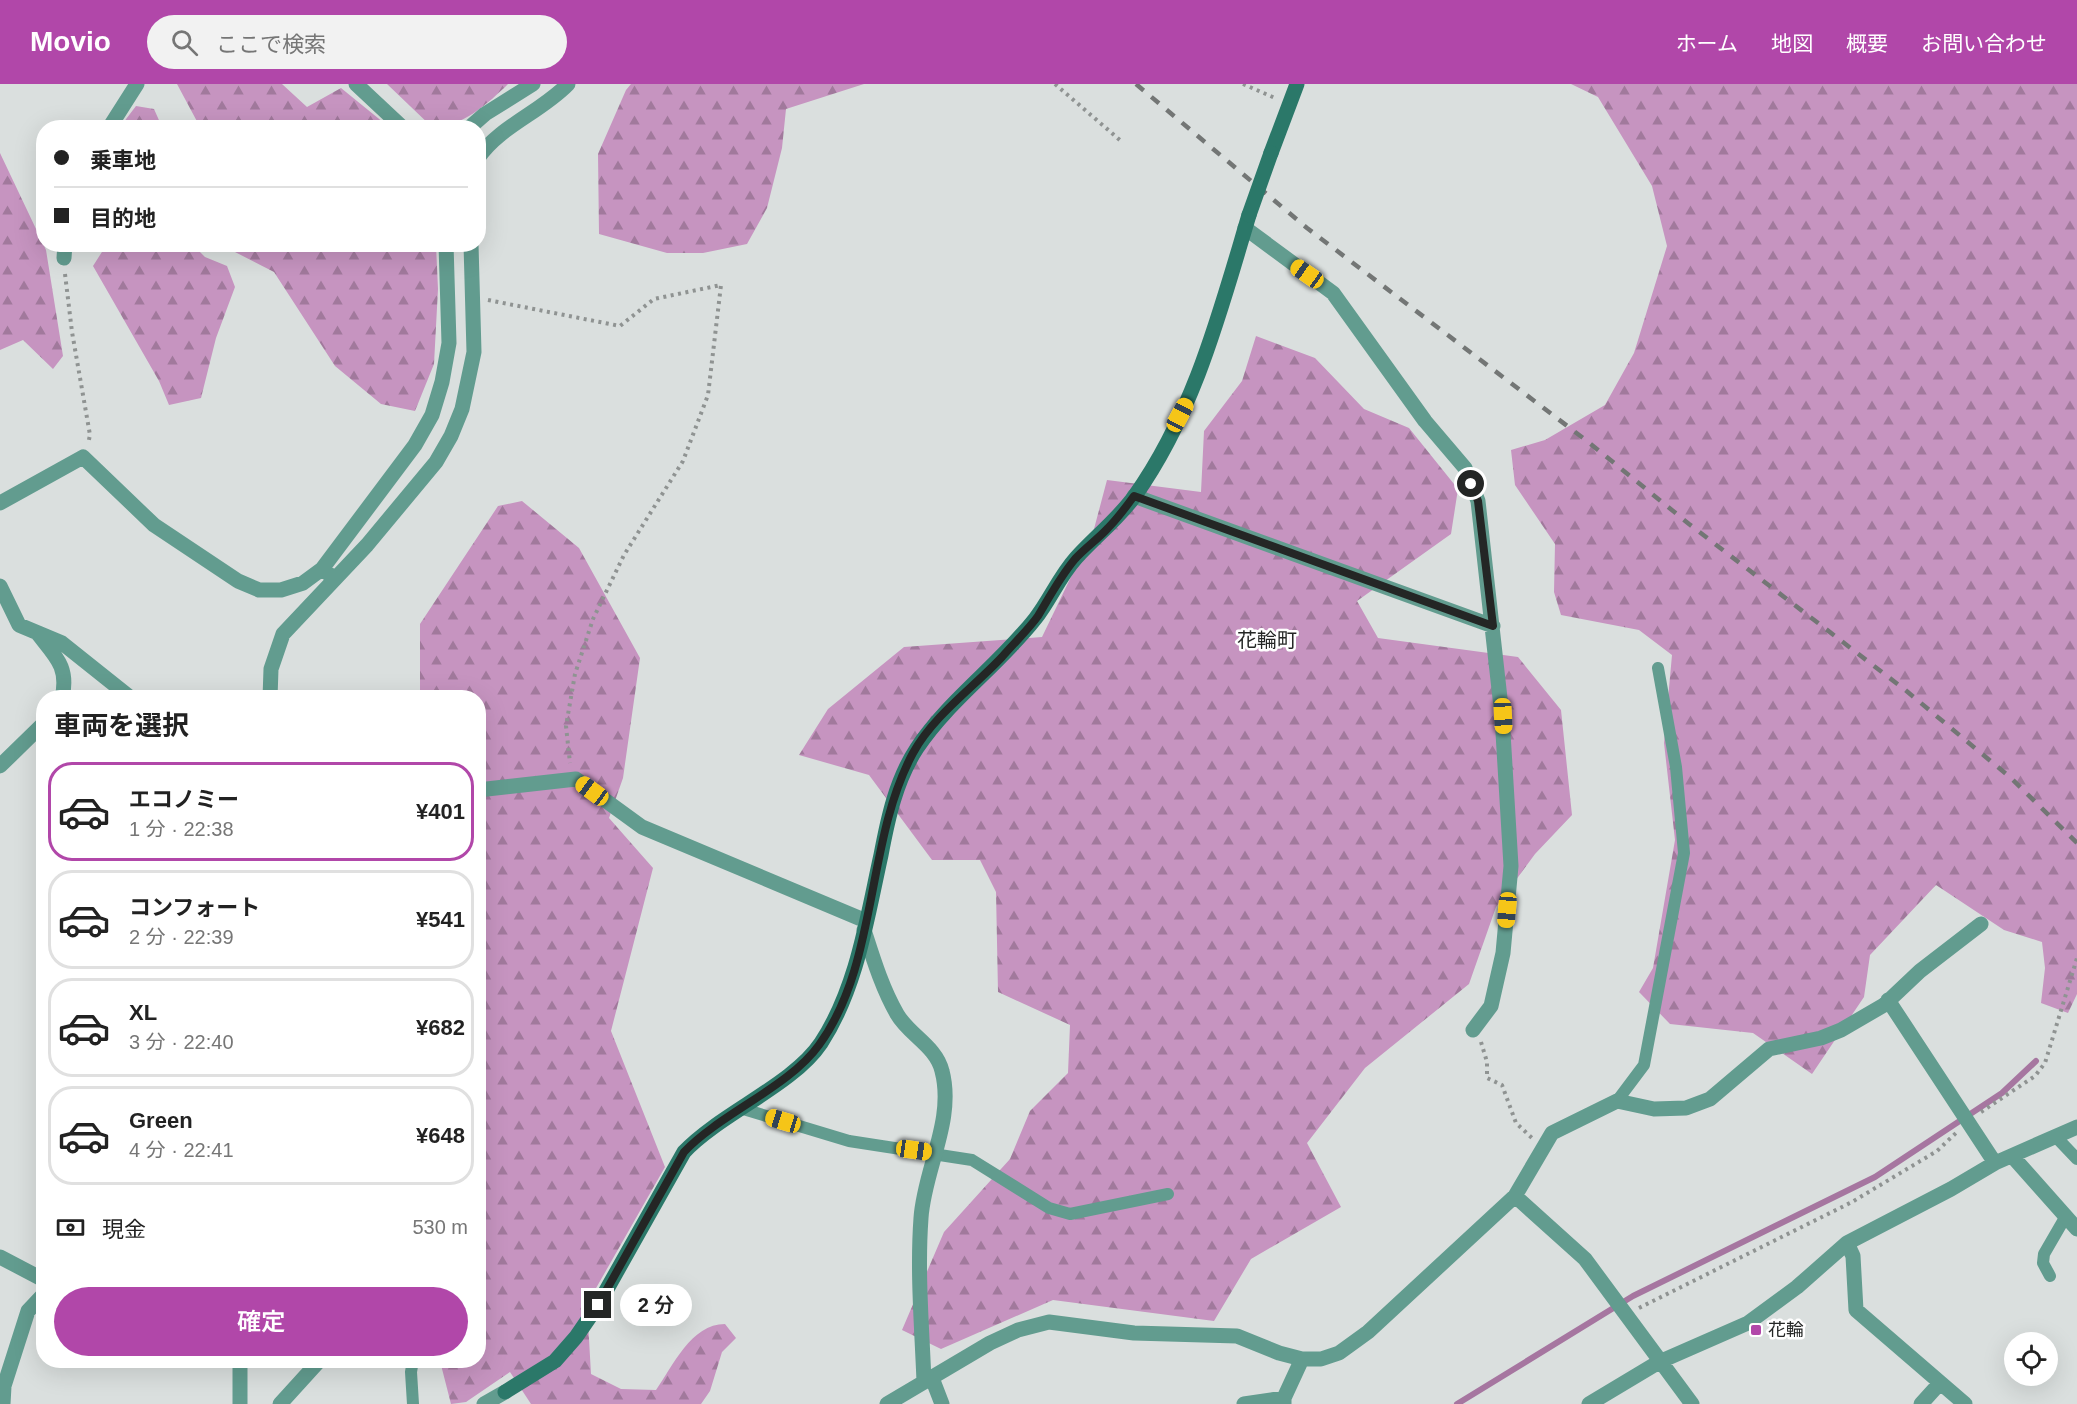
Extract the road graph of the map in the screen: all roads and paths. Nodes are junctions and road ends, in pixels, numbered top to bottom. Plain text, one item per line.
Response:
1 (137, 84) edge
2 (356, 84) edge
3 (533, 84) edge
4 (568, 84) edge
5 (1055, 84) edge
6 (1243, 84) edge
7 (1297, 84) edge
8 (1289, 105) junction
9 (114, 120) edge
10 (394, 120) edge
11 (478, 120) edge
12 (1121, 141) dead end
13 (486, 147) edge
14 (1246, 221) junction
15 (64, 252) edge
16 (446, 252) edge
17 (471, 252) edge
18 (473, 297) junction
19 (83, 457) junction
20 (1134, 496) junction
21 (0, 503) edge
22 (322, 569) junction
23 (336, 580) junction
24 (0, 586) edge
25 (1493, 626) junction
26 (36, 632) junction
27 (1658, 669) dead end
28 (64, 690) edge
29 (121, 690) edge
30 (270, 690) edge
31 (36, 731) edge
32 (0, 766) edge
33 (576, 779) junction
34 (486, 789) edge
35 (1981, 924) dead end
36 (865, 926) junction
37 (2077, 957) edge
38 (1888, 1000) junction
39 (1473, 1030) joint
40 (1617, 1101) junction
41 (740, 1108) junction
42 (1969, 1120) junction
43 (2077, 1127) edge
44 (2057, 1138) junction
45 (1543, 1149) junction
46 (936, 1153) junction
47 (2013, 1156) junction
48 (2077, 1159) edge
49 (1995, 1162) junction
50 (1168, 1194) dead end
51 (1515, 1196) junction
52 (2066, 1216) junction
53 (2077, 1229) edge
54 (1846, 1243) junction
55 (0, 1257) edge
56 (36, 1276) edge
57 (2050, 1276) dead end
58 (36, 1302) edge
59 (1625, 1316) junction
60 (1302, 1359) junction
61 (1659, 1362) junction
62 (240, 1368) edge
63 (314, 1368) edge
64 (412, 1368) edge
65 (928, 1380) junction
66 (1940, 1383) junction
67 (1284, 1401) edge
68 (3, 1404) edge
69 (240, 1404) edge
70 (280, 1404) edge
71 (413, 1404) edge
72 (484, 1404) edge
73 (887, 1404) edge
74 (942, 1404) edge
75 (1244, 1404) edge
76 (1589, 1404) edge
77 (1692, 1404) edge
78 (1921, 1404) edge
79 (1965, 1404) edge

1 - 9 street
2 - 10 street
3 - 11 street
4 - 13 street
5 - 12 path
6 - 8 path
7 - 8 street
8 - 14 street, bridge
14 - 20 street
14 - 25 street
15 - 19 path
16 - 22 street
17 - 18 street
18 - 23 street
18 - 33 path
19 - 21 street
19 - 22 street
20 - 25 street
20 - 36 street
22 - 23 street
23 - 30 street
24 - 26 street
25 - 39 street
26 - 28 street
26 - 29 street
27 - 40 lane
31 - 32 street
33 - 34 street
33 - 36 street
35 - 38 street
36 - 41 street
36 - 46 street
37 - 42 path
38 - 40 street
38 - 42 street
39 - 45 path
40 - 45 street
41 - 46 lane
41 - 72 street
42 - 49 street
42 - 59 path
43 - 44 street
44 - 47 street
44 - 48 lane
45 - 51 street
46 - 50 lane
46 - 65 street
47 - 49 street
47 - 52 street
49 - 54 street
51 - 59 street
51 - 60 street
52 - 53 street
52 - 57 lane
54 - 61 street
54 - 66 street
55 - 56 street
58 - 68 street
59 - 61 street
60 - 65 street
60 - 67 street
61 - 76 street
61 - 77 street
62 - 69 street
63 - 70 street
64 - 71 lane
65 - 73 street
65 - 74 street
66 - 78 street
66 - 79 street
67 - 75 street

